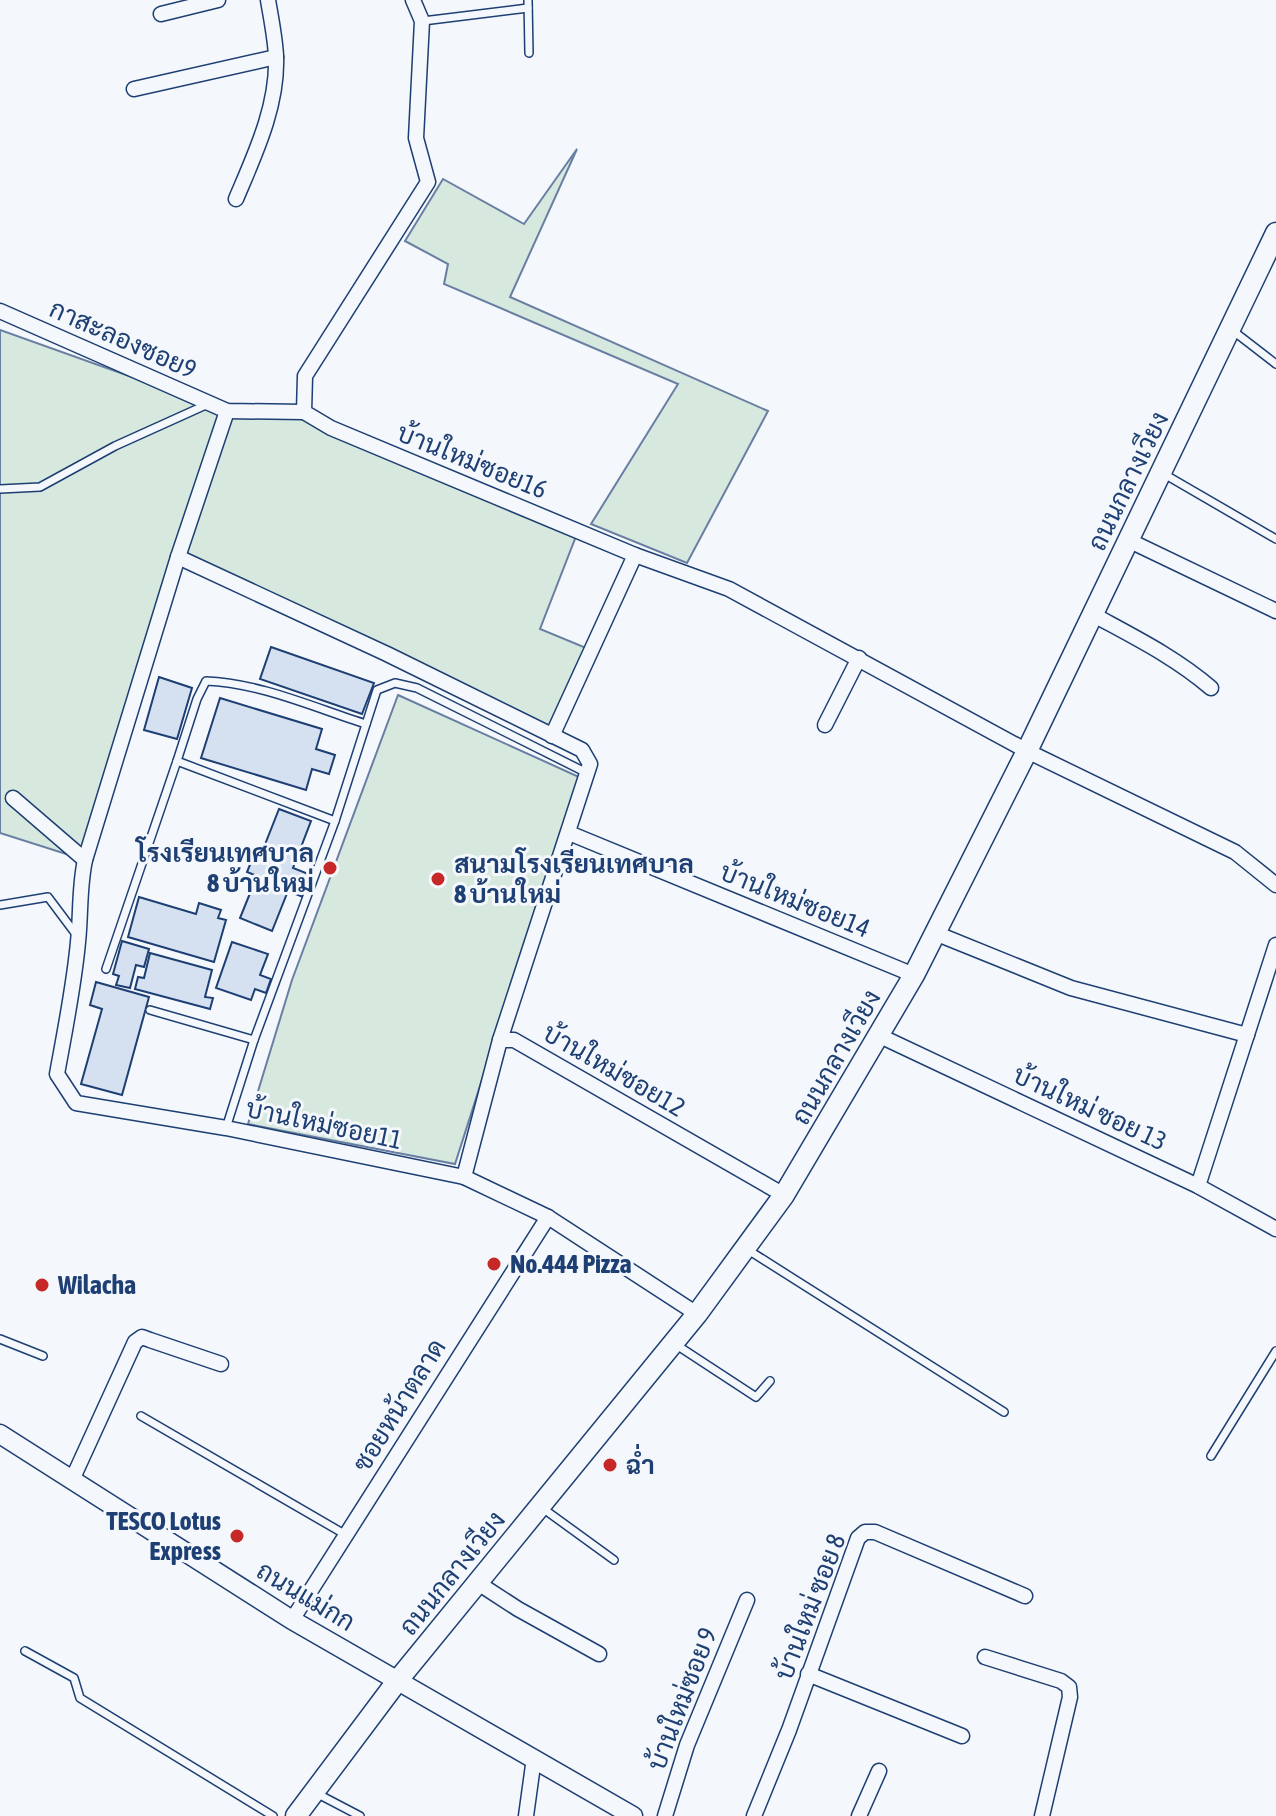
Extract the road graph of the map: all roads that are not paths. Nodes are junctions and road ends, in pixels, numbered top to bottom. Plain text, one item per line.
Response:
1 (218, 0) edge
2 (268, 0) edge
3 (413, 0) edge
4 (528, 4) edge
5 (161, 14) dead end
6 (422, 21) junction
7 (529, 53) dead end
8 (276, 57) junction
9 (134, 89) dead end
10 (236, 199) dead end
11 (1276, 233) edge
12 (0, 311) edge
13 (1230, 328) junction
14 (1276, 364) edge
15 (210, 404) junction
16 (227, 411) junction
17 (304, 412) junction
18 (1161, 473) junction
19 (0, 489) edge
20 (1276, 539) edge
21 (1128, 540) junction
22 (635, 555) junction
23 (178, 557) junction
24 (1276, 611) edge
25 (1092, 614) junction
26 (859, 658) junction
27 (1211, 688) dead end
28 (366, 724) junction
29 (825, 725) dead end
30 (552, 736) junction
31 (1027, 751) junction
32 (177, 761) junction
33 (587, 773) junction
34 (13, 798) dead end
35 (335, 821) junction
36 (569, 833) junction
37 (85, 860) junction
38 (1276, 885) edge
39 (0, 905) edge
40 (935, 933) junction
41 (79, 938) junction
42 (1276, 945) edge
43 (106, 969) dead end
44 (914, 975) junction
45 (150, 1010) dead end
46 (1247, 1035) junction
47 (880, 1036) junction
48 (254, 1040) junction
49 (500, 1040) junction
50 (226, 1128) junction
51 (464, 1177) junction
52 (1198, 1186) junction
53 (784, 1195) junction
54 (548, 1217) junction
55 (1276, 1229) edge
56 (745, 1248) junction
57 (697, 1314) junction
58 (0, 1339) edge
59 (673, 1343) junction
60 (1276, 1351) edge
61 (43, 1356) dead end
62 (221, 1364) dead end
63 (770, 1381) dead end
64 (1004, 1412) dead end
65 (141, 1416) dead end
66 (0, 1434) edge
67 (1211, 1456) dead end
68 (72, 1480) junction
69 (540, 1506) junction
70 (346, 1535) junction
71 (614, 1560) dead end
72 (478, 1583) junction
73 (1025, 1596) dead end
74 (747, 1600) dead end
75 (292, 1620) junction
76 (25, 1651) dead end
77 (599, 1654) dead end
78 (985, 1657) dead end
79 (808, 1674) junction
80 (398, 1680) junction
81 (962, 1736) dead end
82 (534, 1758) junction
83 (879, 1771) dead end
84 (315, 1792) junction
85 (273, 1816) edge
86 (296, 1816) edge
87 (360, 1816) edge
88 (526, 1816) edge
89 (633, 1816) edge
90 (665, 1816) edge
91 (754, 1816) edge
92 (859, 1816) edge
93 (1042, 1816) edge

1 - 5 street
2 - 8 street
3 - 6 street
4 - 6 lane
4 - 7 lane
6 - 17 street
8 - 9 street
8 - 10 street
11 - 13 main road, ถนนกลางเวียง
12 - 15 street, กาสะลองซอย9
13 - 14 lane
13 - 18 main road, ถนนกลางเวียง
15 - 16 street, กาสะลองซอย9
15 - 19 lane
16 - 17 street
16 - 23 street, บ้านใหม่ซอย11
17 - 22 street, บ้านใหม่ซอย16
18 - 20 lane
18 - 21 main road, ถนนกลางเวียง
21 - 24 street
21 - 25 main road, ถนนกลางเวียง
22 - 26 street, บ้านใหม่ซอย16
22 - 30 street
23 - 30 street
23 - 37 street, บ้านใหม่ซอย11
25 - 27 street
25 - 31 main road, ถนนกลางเวียง
26 - 29 street
26 - 31 street, บ้านใหม่ซอย16
28 - 32 lane
28 - 33 lane
28 - 35 lane
30 - 33 street
31 - 38 street, บ้านใหม่ซอย16
31 - 40 main road, ถนนกลางเวียง
32 - 35 lane
32 - 43 lane
33 - 36 street
34 - 37 street
35 - 48 lane
36 - 44 street, บ้านใหม่ซอย14
36 - 49 street
37 - 41 street, บ้านใหม่ซอย11
39 - 41 lane
40 - 44 main road, ถนนกลางเวียง
40 - 46 street
41 - 50 street, บ้านใหม่ซอย11
42 - 46 street
44 - 47 main road, ถนนกลางเวียง
45 - 48 lane
46 - 52 street
47 - 52 street, บ้านใหม่ ซอย 13
47 - 53 main road, ถนนกลางเวียง
48 - 50 lane
49 - 51 street, บ้านใหม่ซอย12
49 - 53 street, บ้านใหม่ซอย12
50 - 51 street, บ้านใหม่ซอย11
51 - 54 street, บ้านใหม่ซอย11
52 - 55 street, บ้านใหม่ ซอย 13
53 - 56 main road, ถนนกลางเวียง
54 - 57 street, บ้านใหม่ซอย11
54 - 70 street, ซอยหน้าตลาด
56 - 57 main road, ถนนกลางเวียง
56 - 64 lane
57 - 59 main road, ถนนกลางเวียง
58 - 61 lane
59 - 63 lane
59 - 69 main road, ถนนกลางเวียง
60 - 67 lane
62 - 68 street
65 - 70 lane
66 - 68 street, ถนนแม่กก
68 - 75 street, ถนนแม่กก
69 - 71 lane
69 - 72 main road, ถนนกลางเวียง
70 - 75 street, ซอยหน้าตลาด
72 - 77 street
72 - 80 main road, ถนนกลางเวียง
73 - 79 street, บ้านใหม่ ซอย 8
74 - 90 street, บ้านใหม่ซอย 9
75 - 80 street, ถนนแม่กก
76 - 85 lane
78 - 93 street
79 - 81 street
79 - 91 street, บ้านใหม่ ซอย 8
80 - 82 street, ถนนแม่กก
80 - 84 main road, ถนนกลางเวียง
82 - 88 street
82 - 89 street, ถนนแม่กก
83 - 92 street
84 - 86 main road, ถนนกลางเวียง
84 - 87 lane

